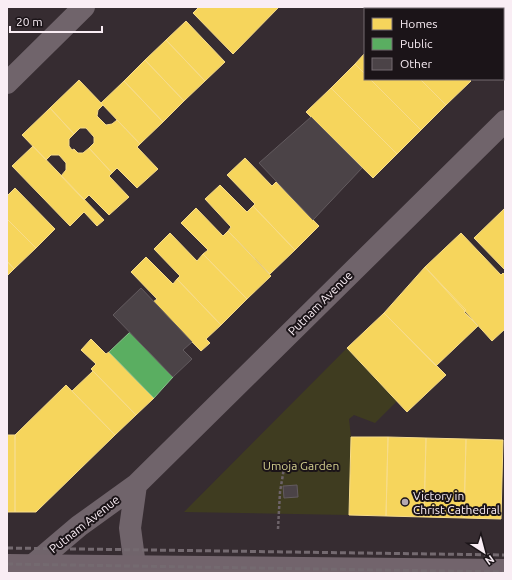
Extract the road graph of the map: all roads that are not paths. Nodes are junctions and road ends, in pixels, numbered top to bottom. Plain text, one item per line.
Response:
1 (84, 7) edge
2 (7, 83) edge
3 (505, 121) edge
4 (136, 485) junction
5 (7, 564) edge
6 (33, 565) junction
7 (135, 566) junction
8 (190, 569) edge
9 (505, 570) edge

1 - 2 street
3 - 4 street, Putnam Avenue
4 - 6 street, Putnam Avenue
4 - 7 street, Putnam Avenue
5 - 6 main road
6 - 7 main road
7 - 8 main road
8 - 9 main road

